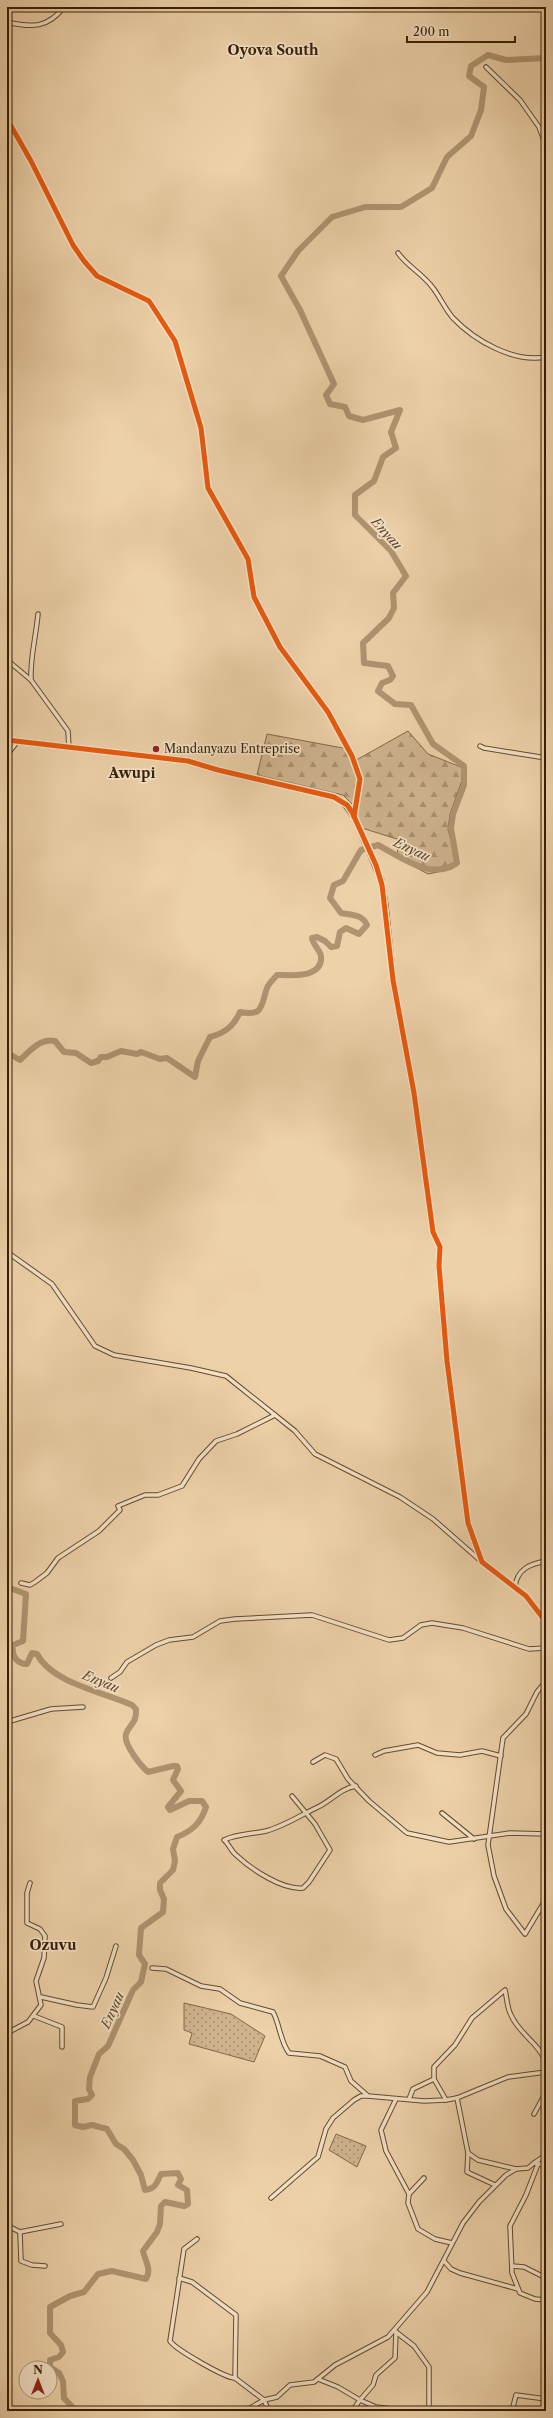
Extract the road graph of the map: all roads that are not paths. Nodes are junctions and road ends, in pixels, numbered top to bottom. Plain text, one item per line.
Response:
1 (64, 7) edge
2 (7, 22) edge
3 (486, 67) dead end
4 (7, 119) edge
5 (546, 145) edge
6 (398, 253) dead end
7 (546, 356) edge
8 (38, 614) dead end
9 (7, 660) edge
10 (31, 680) junction
11 (7, 740) edge
12 (17, 742) junction
13 (480, 746) dead end
14 (69, 748) junction
15 (7, 755) edge
16 (546, 758) edge
17 (354, 817) junction
18 (7, 1252) edge
19 (275, 1415) junction
20 (482, 1562) junction
21 (546, 1562) edge
22 (21, 1584) dead end
23 (515, 1587) junction
24 (546, 1622) edge
25 (546, 1648) edge
26 (111, 1678) dead end
27 (546, 1681) edge
28 (83, 1707) dead end
29 (7, 1722) edge
30 (375, 1755) dead end
31 (501, 1756) junction
32 (313, 1762) dead end
33 (356, 1786) junction
34 (292, 1796) dead end
35 (442, 1813) dead end
36 (304, 1814) junction
37 (546, 1834) edge
38 (488, 1838) junction
39 (474, 1839) junction
40 (30, 1883) dead end
41 (546, 1899) edge
42 (116, 1946) dead end
43 (152, 1968) dead end
44 (41, 1997) junction
45 (34, 2016) junction
46 (7, 2033) edge
47 (62, 2047) dead end
48 (546, 2062) edge
49 (546, 2072) edge
50 (434, 2079) junction
51 (546, 2092) edge
52 (368, 2096) junction
53 (457, 2098) junction
54 (396, 2099) junction
55 (409, 2099) junction
56 (446, 2100) junction
57 (534, 2114) dead end
58 (468, 2154) junction
59 (546, 2155) edge
60 (536, 2164) junction
61 (546, 2165) edge
62 (516, 2169) junction
63 (424, 2178) dead end
64 (495, 2185) junction
65 (409, 2194) junction
66 (271, 2198) dead end
67 (61, 2224) dead end
68 (7, 2228) edge
69 (20, 2232) junction
70 (197, 2239) dead end
71 (452, 2243) junction
72 (444, 2261) junction
73 (46, 2266) dead end
74 (512, 2266) junction
75 (179, 2278) junction
76 (546, 2278) edge
77 (518, 2289) junction
78 (546, 2300) edge
79 (395, 2331) junction
80 (235, 2378) junction
81 (318, 2379) junction
82 (546, 2399) edge
83 (264, 2400) junction
84 (360, 2400) junction
85 (245, 2411) edge
86 (269, 2411) edge
87 (352, 2411) edge
88 (407, 2411) edge
89 (429, 2411) edge
90 (512, 2411) edge

1 - 2 street
3 - 5 street
4 - 17 street
6 - 7 street
8 - 10 street
9 - 10 street
10 - 14 street
11 - 12 street
12 - 14 street
12 - 15 street
13 - 16 street
14 - 17 street
17 - 20 street
18 - 19 street
19 - 20 street
19 - 22 street
20 - 23 street
21 - 23 street
23 - 24 street
25 - 26 street
27 - 31 street
28 - 29 street
30 - 31 street
31 - 38 street
32 - 33 street
33 - 36 street
33 - 39 street
34 - 36 street
35 - 39 street
36 - 36 street
37 - 38 street
38 - 39 street
38 - 41 street
40 - 44 street
42 - 44 street
43 - 52 street
44 - 45 street
45 - 46 street
45 - 47 street
48 - 50 street
49 - 53 street
50 - 55 street
50 - 56 street
51 - 57 street
52 - 54 street
52 - 66 street
53 - 56 street
53 - 58 street
54 - 55 street
54 - 65 street
55 - 56 street
58 - 62 street
58 - 64 street
59 - 60 street
60 - 61 street
60 - 62 street
60 - 74 street
62 - 64 street
63 - 65 street
64 - 71 street
65 - 71 street
67 - 69 street
68 - 69 street
69 - 73 street
70 - 75 street
71 - 72 street
72 - 77 street
72 - 79 street
74 - 76 street
74 - 77 street
75 - 80 street
75 - 80 street
77 - 78 street
79 - 81 street
79 - 84 street
79 - 89 street
80 - 83 street
81 - 83 street
81 - 84 street
82 - 90 street
83 - 85 street
83 - 86 street
84 - 87 street
84 - 88 street

